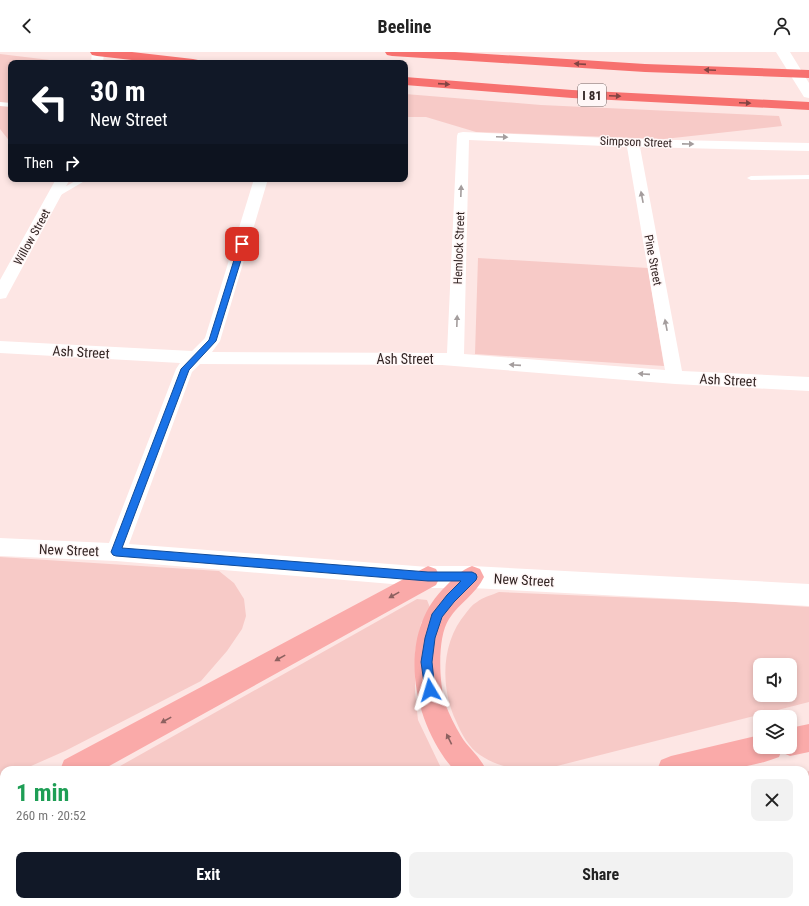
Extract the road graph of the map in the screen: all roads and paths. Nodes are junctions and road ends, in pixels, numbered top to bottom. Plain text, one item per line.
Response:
1 (98, 52) edge
2 (392, 52) edge
3 (783, 52) edge
4 (167, 60) edge
5 (809, 74) edge
6 (408, 82) edge
7 (809, 94) edge
8 (809, 106) edge
9 (463, 136) joint
10 (633, 143) junction
11 (809, 147) edge
12 (809, 177) edge
13 (750, 178) dead end
14 (62, 182) edge
15 (78, 182) edge
16 (261, 182) edge
17 (56, 194) junction
18 (0, 294) edge
19 (0, 347) edge
20 (197, 358) junction
21 (455, 360) junction
22 (675, 377) junction
23 (809, 384) edge
24 (0, 547) edge
25 (116, 552) junction
26 (428, 577) junction
27 (472, 577) junction
28 (809, 595) edge
29 (809, 738) edge
30 (797, 741) edge
31 (753, 751) edge
32 (81, 766) edge
33 (469, 766) edge
34 (688, 766) edge

1 - 4 highway
5 -> 2 highway, I 81
3 - 7 main road
6 -> 8 highway, I 81
9 -> 10 street, Simpson Street
21 -> 9 street, Hemlock Street
10 -> 11 street, Simpson Street
22 -> 10 street, Pine Street
12 - 13 lane
14 - 17 street, Willow Street
15 - 17 lane
16 - 20 street
17 - 18 street, Willow Street
19 - 20 street, Ash Street
20 - 21 street, Ash Street
20 - 25 street
22 -> 21 street, Ash Street
22 - 23 street, Ash Street
24 - 25 street, New Street
25 - 26 street, New Street
26 - 27 main road, New Street
26 -> 32 main road
27 - 28 main road, New Street
33 -> 27 main road
29 - 30 main road
31 - 34 main road

